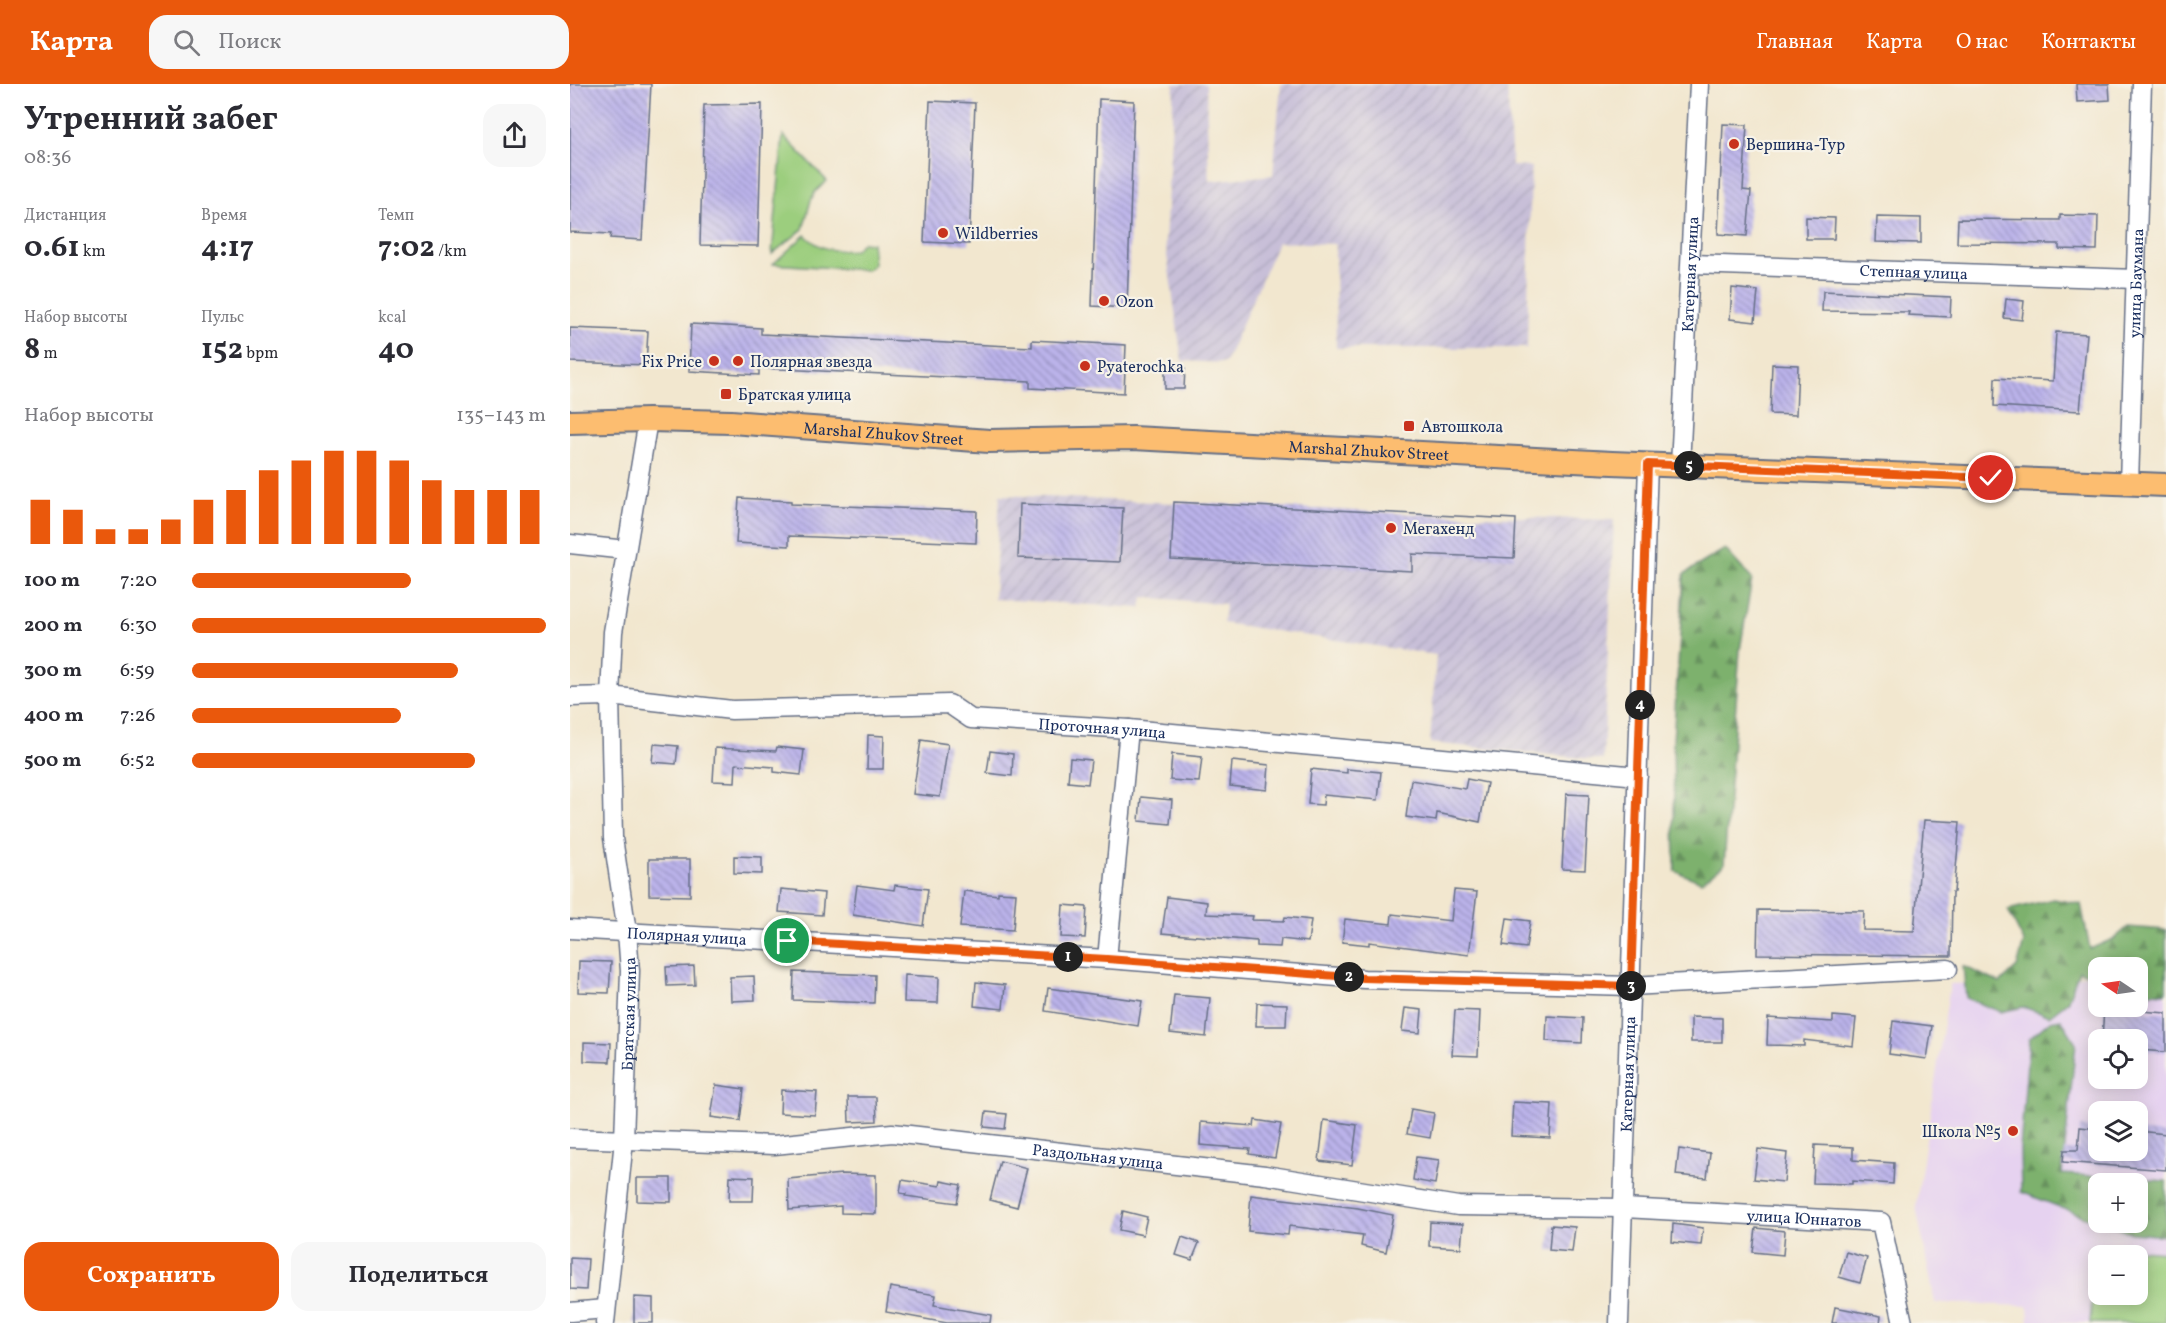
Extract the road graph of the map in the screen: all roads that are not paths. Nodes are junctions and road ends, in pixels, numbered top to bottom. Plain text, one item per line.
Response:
1 (1699, 84) edge
2 (2142, 84) edge
3 (1692, 264) junction
4 (2136, 279) junction
5 (648, 420) junction
6 (570, 422) edge
7 (1648, 464) junction
8 (1680, 466) junction
9 (2129, 483) junction
10 (2166, 485) edge
11 (570, 544) edge
12 (626, 550) junction
13 (610, 696) junction
14 (570, 697) edge
15 (1129, 729) junction
16 (1638, 776) junction
17 (570, 929) edge
18 (627, 932) junction
19 (1107, 959) junction
20 (1948, 969) dead end
21 (1631, 986) junction
22 (570, 1138) edge
23 (624, 1140) junction
24 (1624, 1208) junction
25 (570, 1312) edge
26 (606, 1316) edge
27 (1619, 1323) edge
28 (1903, 1323) edge

1 - 3 street, Катерная улица
2 - 4 street, улица Баумана
3 - 4 street, Степная улица
3 - 8 street, Катерная улица
4 - 9 street, улица Баумана
5 - 6 main road, Marshal Zhukov Street
5 - 7 main road, Marshal Zhukov Street
5 - 12 street, Братская улица
7 - 8 main road, Marshal Zhukov Street
7 - 16 street, Катерная улица
8 - 9 main road, Marshal Zhukov Street
9 - 10 main road, Marshal Zhukov Street
11 - 12 street
12 - 13 street, Братская улица
13 - 14 street, Проточная улица
13 - 15 street, Проточная улица
13 - 18 street, Братская улица
15 - 16 street, Проточная улица
15 - 19 street
16 - 21 street, Катерная улица
17 - 18 street, Полярная улица
18 - 19 street, Полярная улица
18 - 23 street, Братская улица
19 - 21 street, Полярная улица
20 - 21 street
21 - 24 street, Катерная улица
22 - 23 street, Раздольная улица
23 - 24 street, Раздольная улица
23 - 26 street, Братская улица
24 - 27 street, Катерная улица
24 - 28 street, улица Юннатов
25 - 26 street

